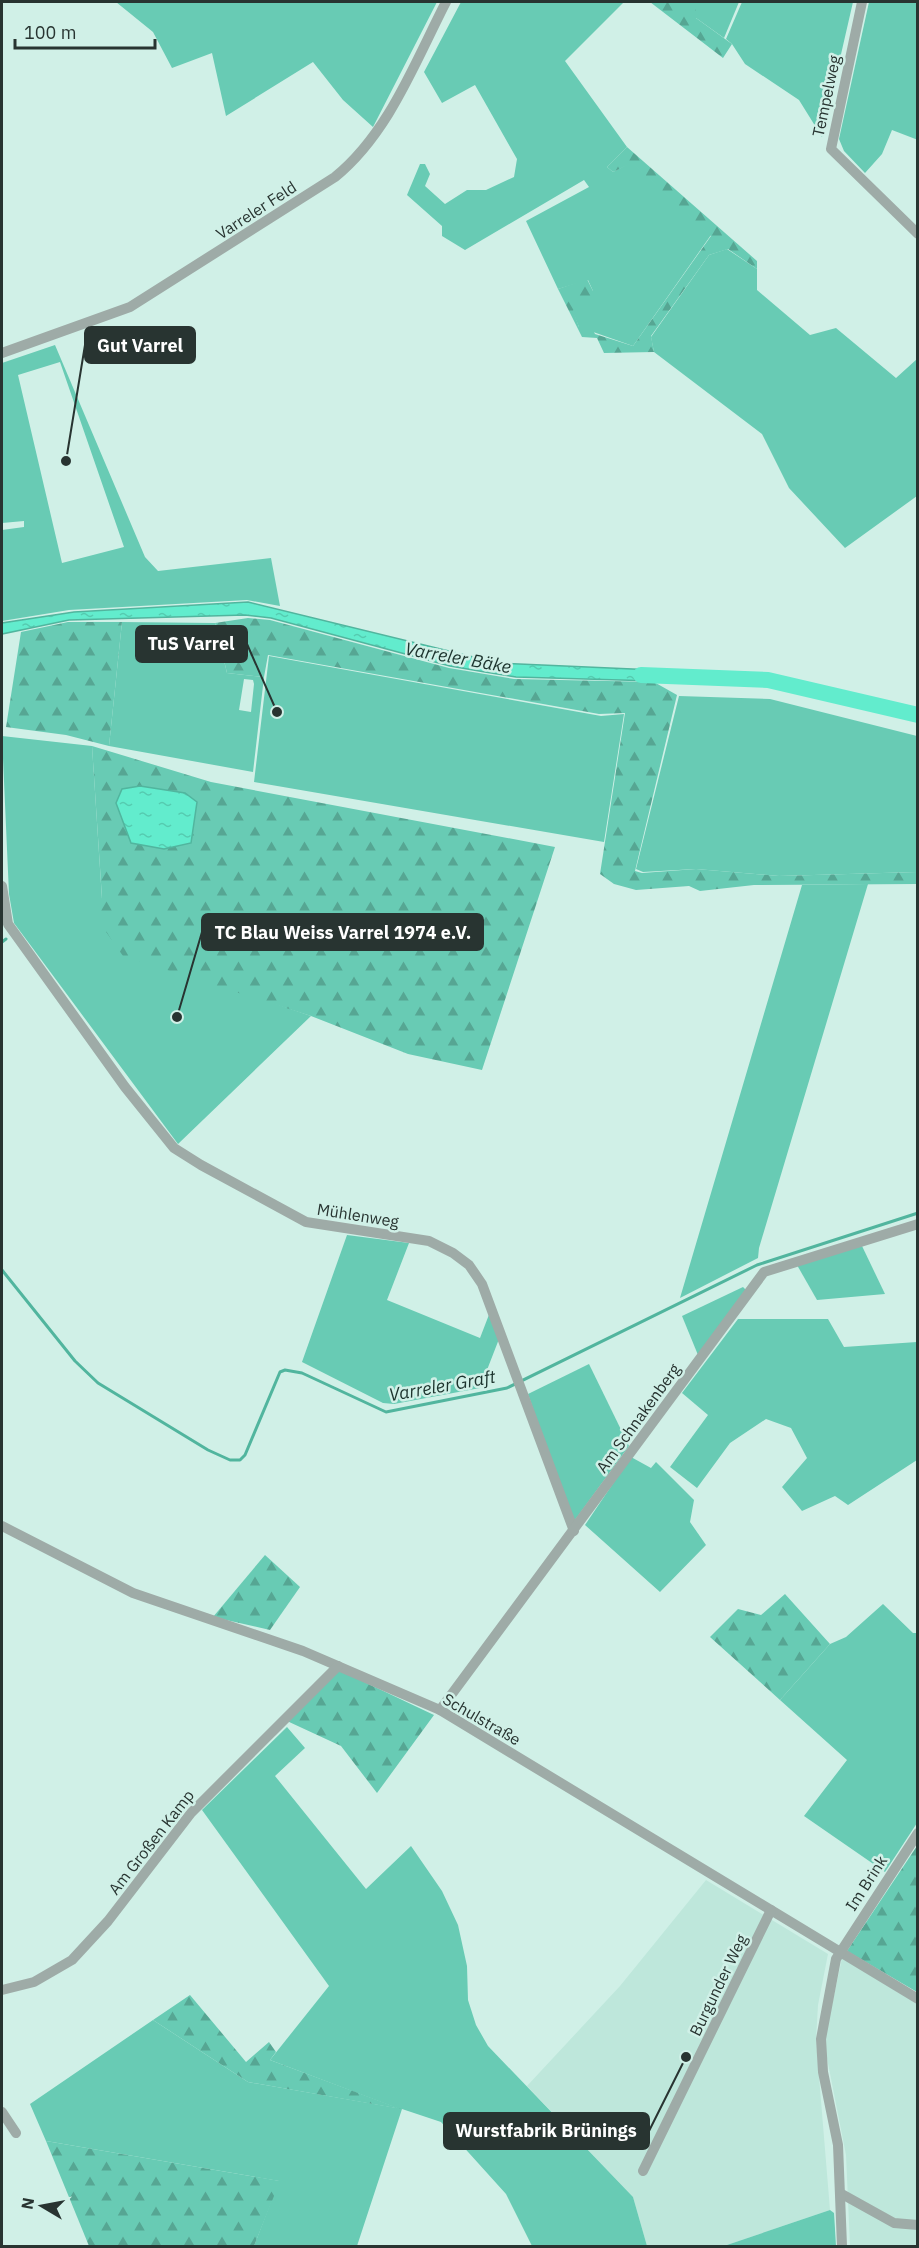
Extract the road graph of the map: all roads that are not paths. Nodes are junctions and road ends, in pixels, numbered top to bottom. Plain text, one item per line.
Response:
1 (446, 2) edge
2 (862, 2) edge
3 (918, 234) edge
4 (2, 353) edge
5 (2, 886) edge
6 (5, 926) edge
7 (918, 1224) edge
8 (4, 1531) edge
9 (574, 1531) junction
10 (338, 1666) junction
11 (440, 1710) junction
12 (918, 1833) edge
13 (771, 1910) junction
14 (841, 1952) junction
15 (2, 1990) edge
16 (918, 1999) edge
17 (2, 2112) edge
18 (16, 2133) dead end
19 (643, 2170) dead end
20 (840, 2193) junction
21 (918, 2225) edge
22 (843, 2247) edge

1 - 4 street, Varreler Feld
2 - 3 street, Tempelweg
5 - 6 street
6 - 9 street, Mühlenweg
7 - 9 street, Am Schnakenberg
8 - 10 street, Schulstraße
9 - 11 street, Am Schnakenberg
10 - 11 street, Schulstraße
10 - 15 street, Am Großen Kamp
11 - 13 street, Schulstraße
12 - 14 street, Im Brink
13 - 14 street, Schulstraße
13 - 19 street, Burgunder Weg
14 - 16 street, Schulstraße
14 - 20 street, Im Brink
17 - 18 street
20 - 21 street
20 - 22 street, Im Brink

